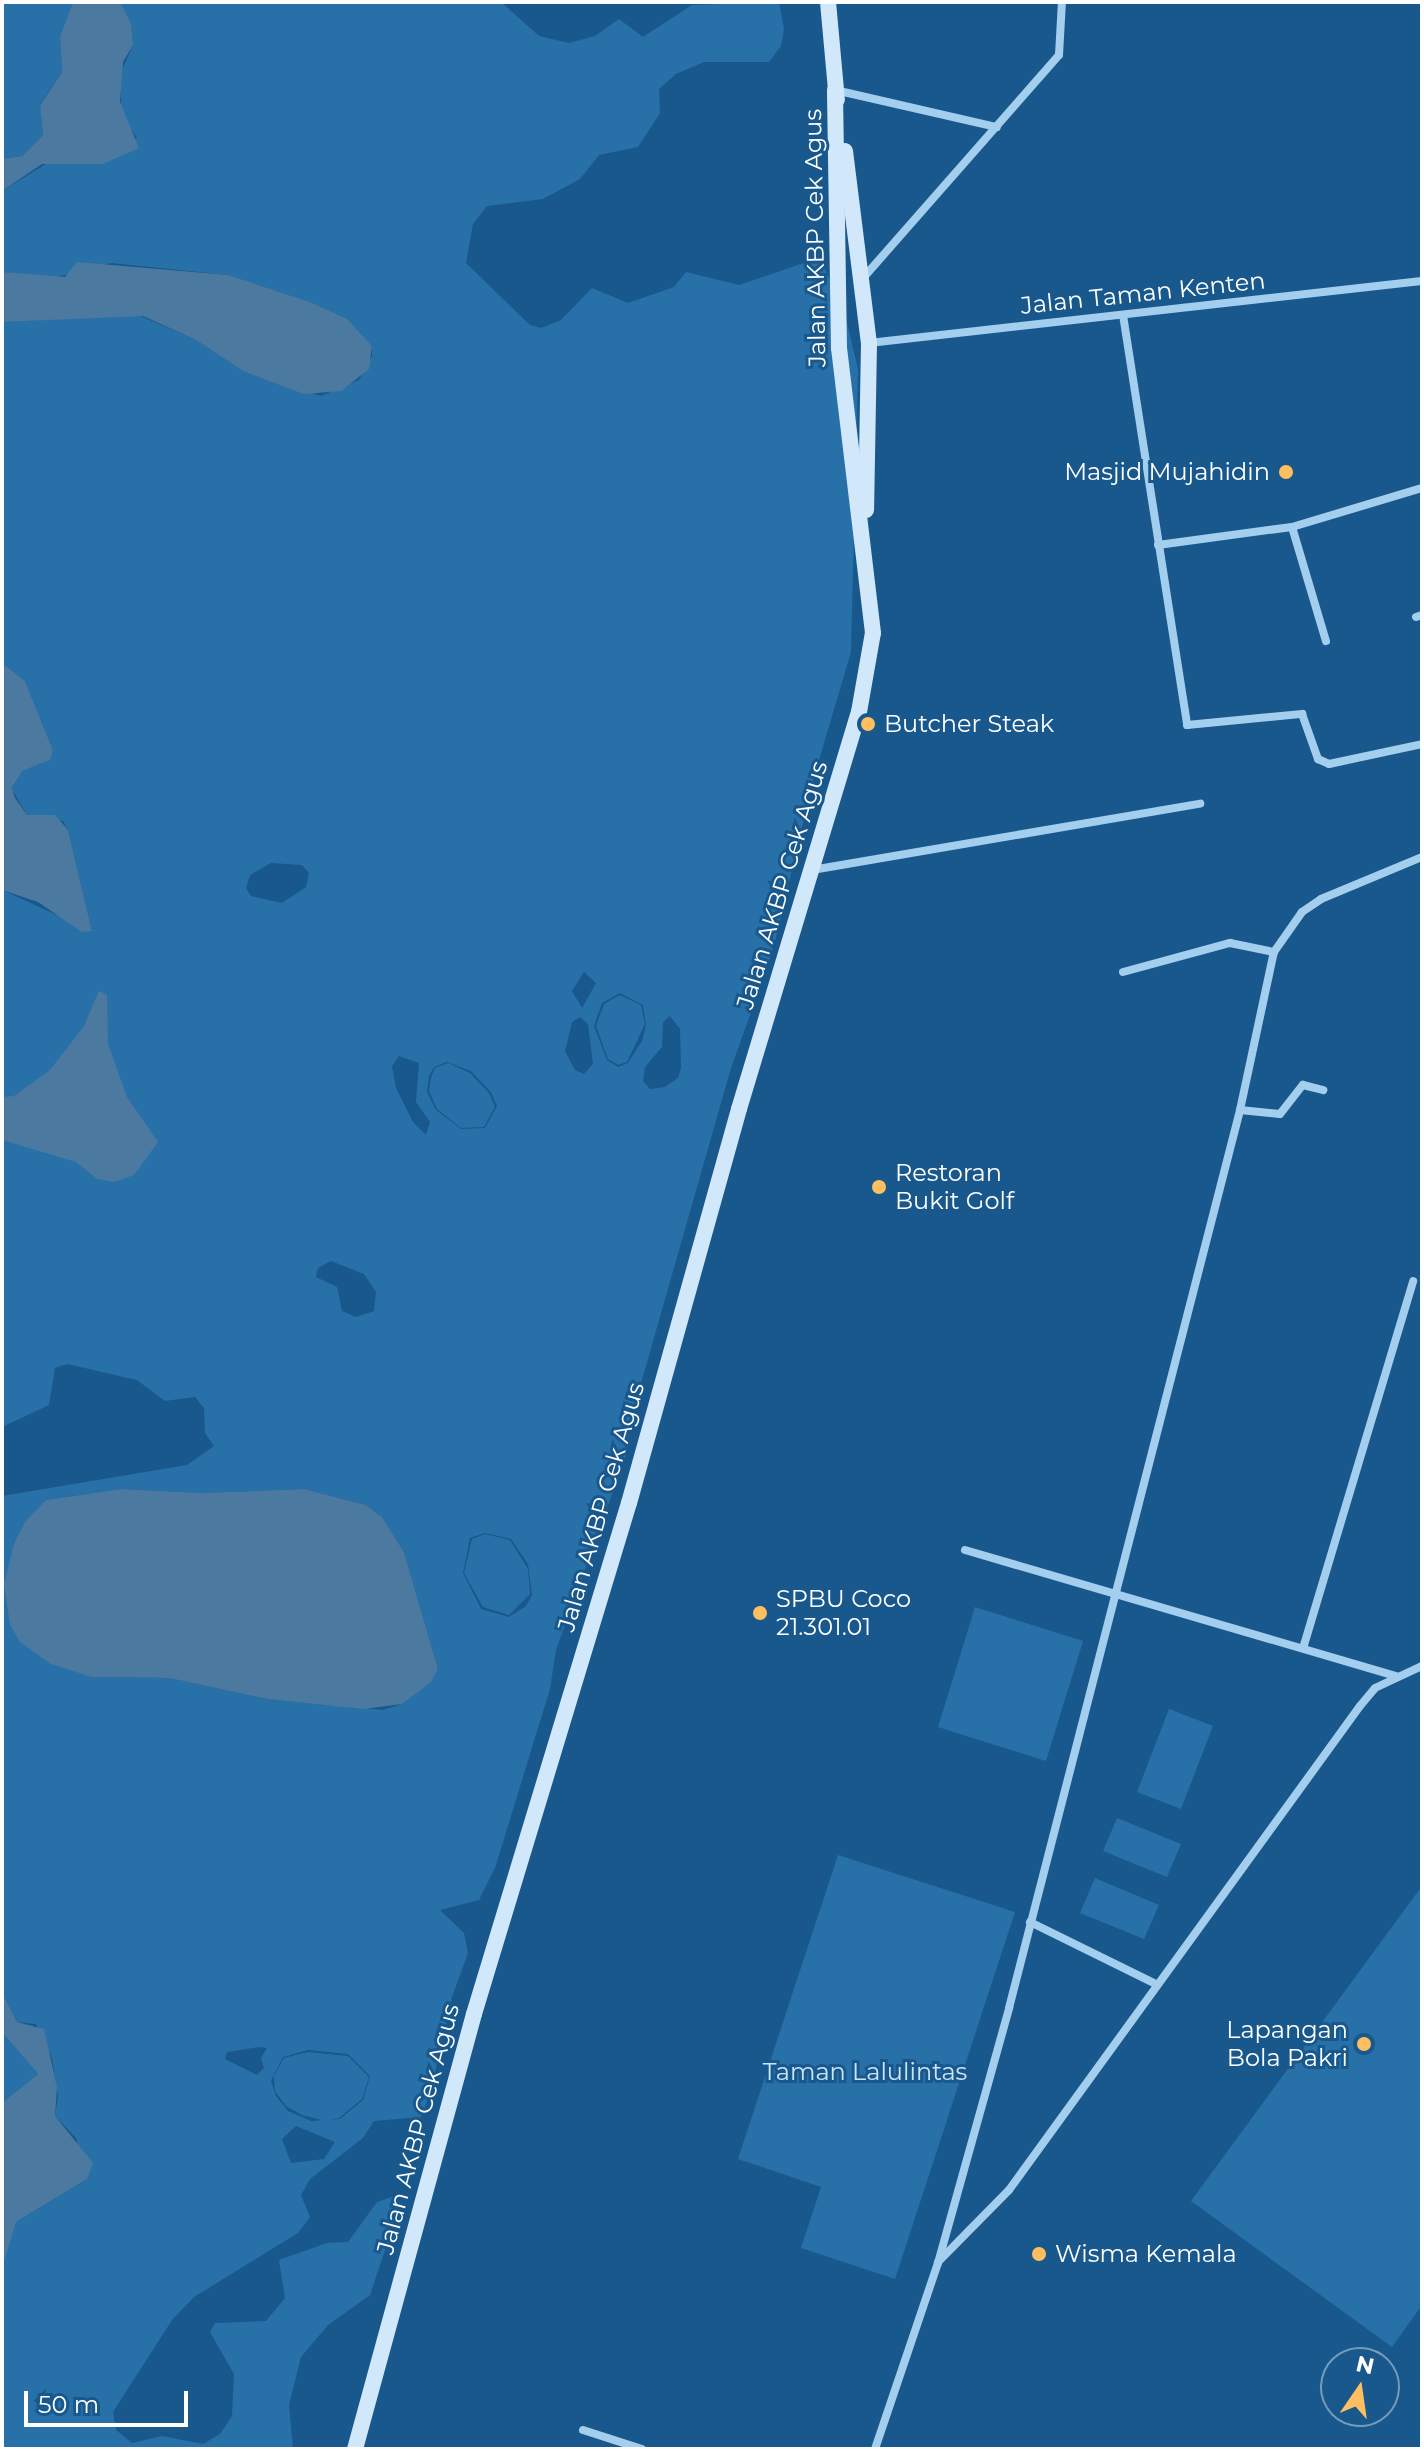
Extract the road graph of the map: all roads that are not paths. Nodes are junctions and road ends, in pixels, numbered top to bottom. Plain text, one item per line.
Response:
1 (828, 2) edge
2 (1062, 2) edge
3 (835, 90) junction
4 (997, 127) junction
5 (864, 277) junction
6 (1422, 281) edge
7 (1123, 315) junction
8 (869, 343) junction
9 (1422, 488) edge
10 (1292, 527) junction
11 (1158, 545) junction
12 (864, 576) junction
13 (1326, 641) dead end
14 (1422, 744) edge
15 (1200, 804) dead end
16 (1422, 857) edge
17 (811, 870) junction
18 (1274, 952) junction
19 (1123, 972) dead end
20 (1323, 1090) dead end
21 (1240, 1110) junction
22 (1413, 1281) dead end
23 (965, 1550) dead end
24 (1111, 1594) junction
25 (1304, 1645) junction
26 (1422, 1666) edge
27 (1397, 1676) junction
28 (1030, 1922) junction
29 (1156, 1984) junction
30 (938, 2263) junction
31 (583, 2430) dead end
32 (355, 2449) edge
33 (642, 2449) edge
34 (875, 2449) edge

1 - 3 main road, Jalan AKBP Cek Agus
2 - 4 street
3 - 4 street
3 - 5 main road, Jalan AKBP Cek Agus
3 - 12 main road, Jalan AKBP Cek Agus
4 - 5 street
5 - 8 main road, Jalan AKBP Cek Agus
6 - 7 street, Jalan Taman Kenten
7 - 8 street, Jalan Taman Kenten
7 - 11 street
8 - 12 main road, Jalan AKBP Cek Agus
9 - 10 street
10 - 11 street
10 - 13 street
11 - 14 street
12 - 17 main road, Jalan AKBP Cek Agus
15 - 17 street
16 - 18 street
17 - 32 main road, Jalan AKBP Cek Agus
18 - 19 street
18 - 21 street
20 - 21 street
21 - 24 street
22 - 25 street
23 - 24 street
24 - 25 street
24 - 28 street
25 - 27 street
26 - 27 street
27 - 29 street
28 - 29 street
28 - 30 street
29 - 30 street
30 - 34 street
31 - 33 street

